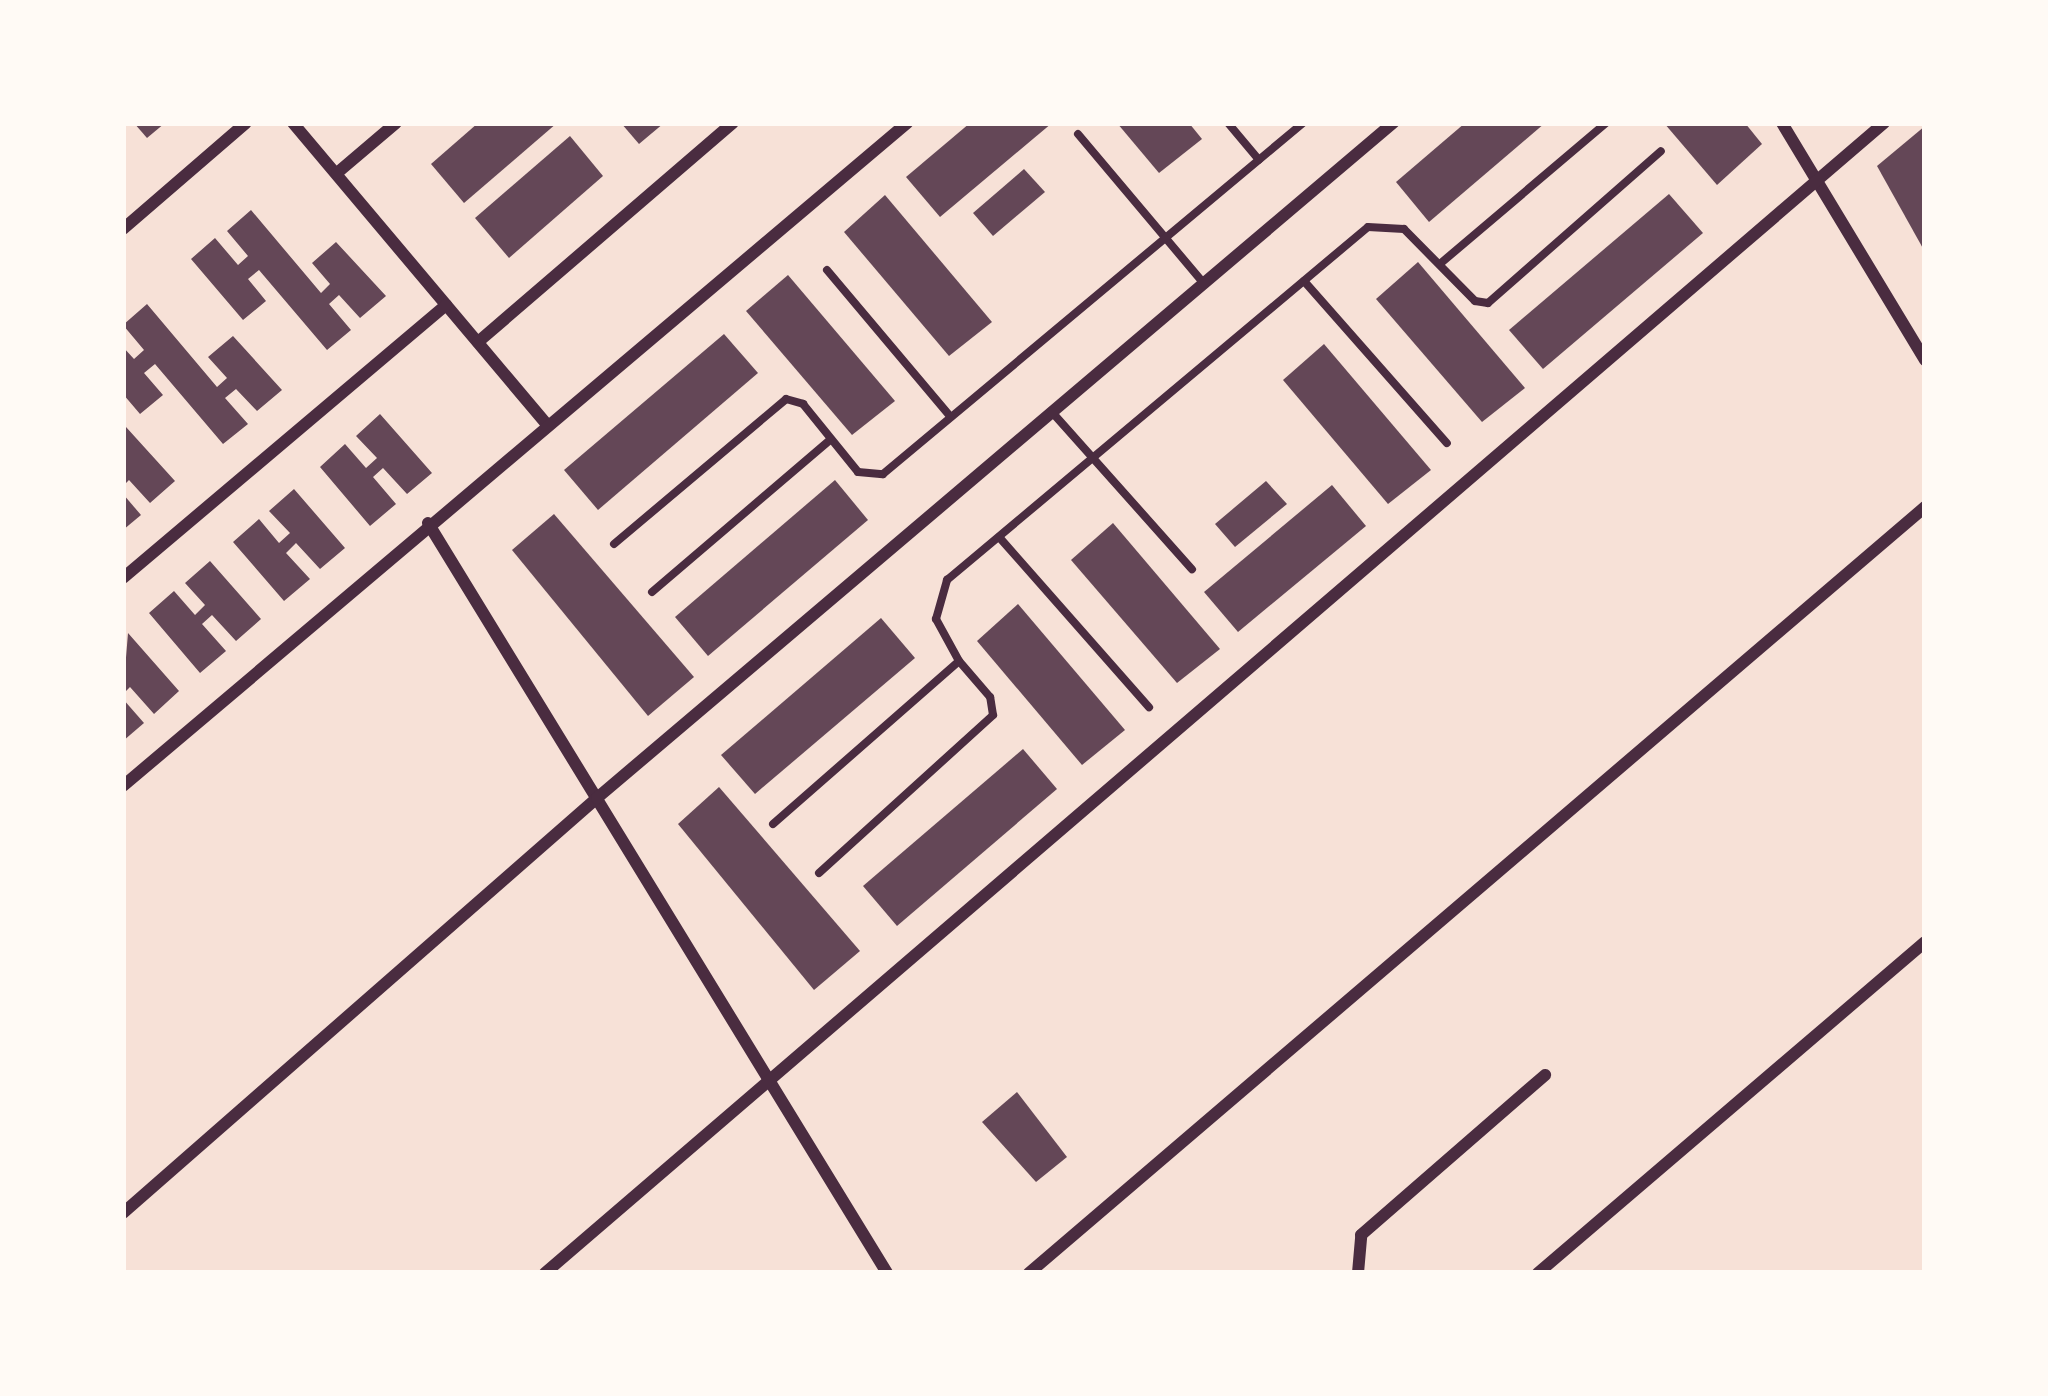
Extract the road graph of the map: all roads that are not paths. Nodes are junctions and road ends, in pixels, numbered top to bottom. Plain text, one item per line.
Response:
1 (246, 123) edge
2 (293, 123) edge
3 (396, 123) edge
4 (733, 123) edge
5 (907, 123) edge
6 (1228, 123) edge
7 (1303, 123) edge
8 (1393, 123) edge
9 (1606, 123) edge
10 (1782, 123) edge
11 (1884, 123) edge
12 (1078, 134) dead end
13 (1661, 151) dead end
14 (1259, 160) junction
15 (337, 173) junction
16 (1815, 181) junction
17 (123, 229) edge
18 (1164, 237) junction
19 (1441, 263) junction
20 (827, 270) dead end
21 (1202, 281) junction
22 (1304, 281) junction
23 (446, 305) junction
24 (478, 342) junction
25 (1925, 360) edge
26 (1050, 410) junction
27 (950, 416) junction
28 (547, 424) junction
29 (831, 439) junction
30 (1447, 443) dead end
31 (1092, 458) junction
32 (1925, 507) edge
33 (428, 524) junction
34 (999, 537) junction
35 (614, 544) dead end
36 (1192, 569) dead end
37 (123, 578) edge
38 (652, 592) dead end
39 (959, 661) junction
40 (1149, 707) dead end
41 (123, 786) edge
42 (597, 798) junction
43 (773, 824) dead end
44 (818, 872) dead end
45 (1925, 942) edge
46 (1545, 1076) dead end
47 (768, 1078) junction
48 (123, 1213) edge
49 (545, 1273) edge
50 (887, 1273) edge
51 (1029, 1273) edge
52 (1358, 1273) edge
53 (1538, 1273) edge

1 - 17 street
2 - 15 street
3 - 15 street
4 - 24 street
5 - 28 street
6 - 14 lane
7 - 14 lane
8 - 21 street
9 - 19 lane
10 - 16 street
11 - 16 street
12 - 18 lane
13 - 19 lane
14 - 18 lane
15 - 23 street
16 - 25 street
16 - 47 street
18 - 21 lane
18 - 27 lane
19 - 22 lane
20 - 27 lane
21 - 26 street
22 - 30 lane
22 - 31 lane
23 - 24 street
23 - 37 street
24 - 28 street
26 - 31 lane
26 - 42 street
27 - 29 lane
28 - 33 street
29 - 35 lane
29 - 38 lane
31 - 34 lane
31 - 36 lane
32 - 51 street
33 - 41 street
33 - 42 street
34 - 39 lane
34 - 40 lane
39 - 43 lane
39 - 44 lane
42 - 47 street
42 - 48 street
45 - 53 street
46 - 52 street
47 - 49 street
47 - 50 street

